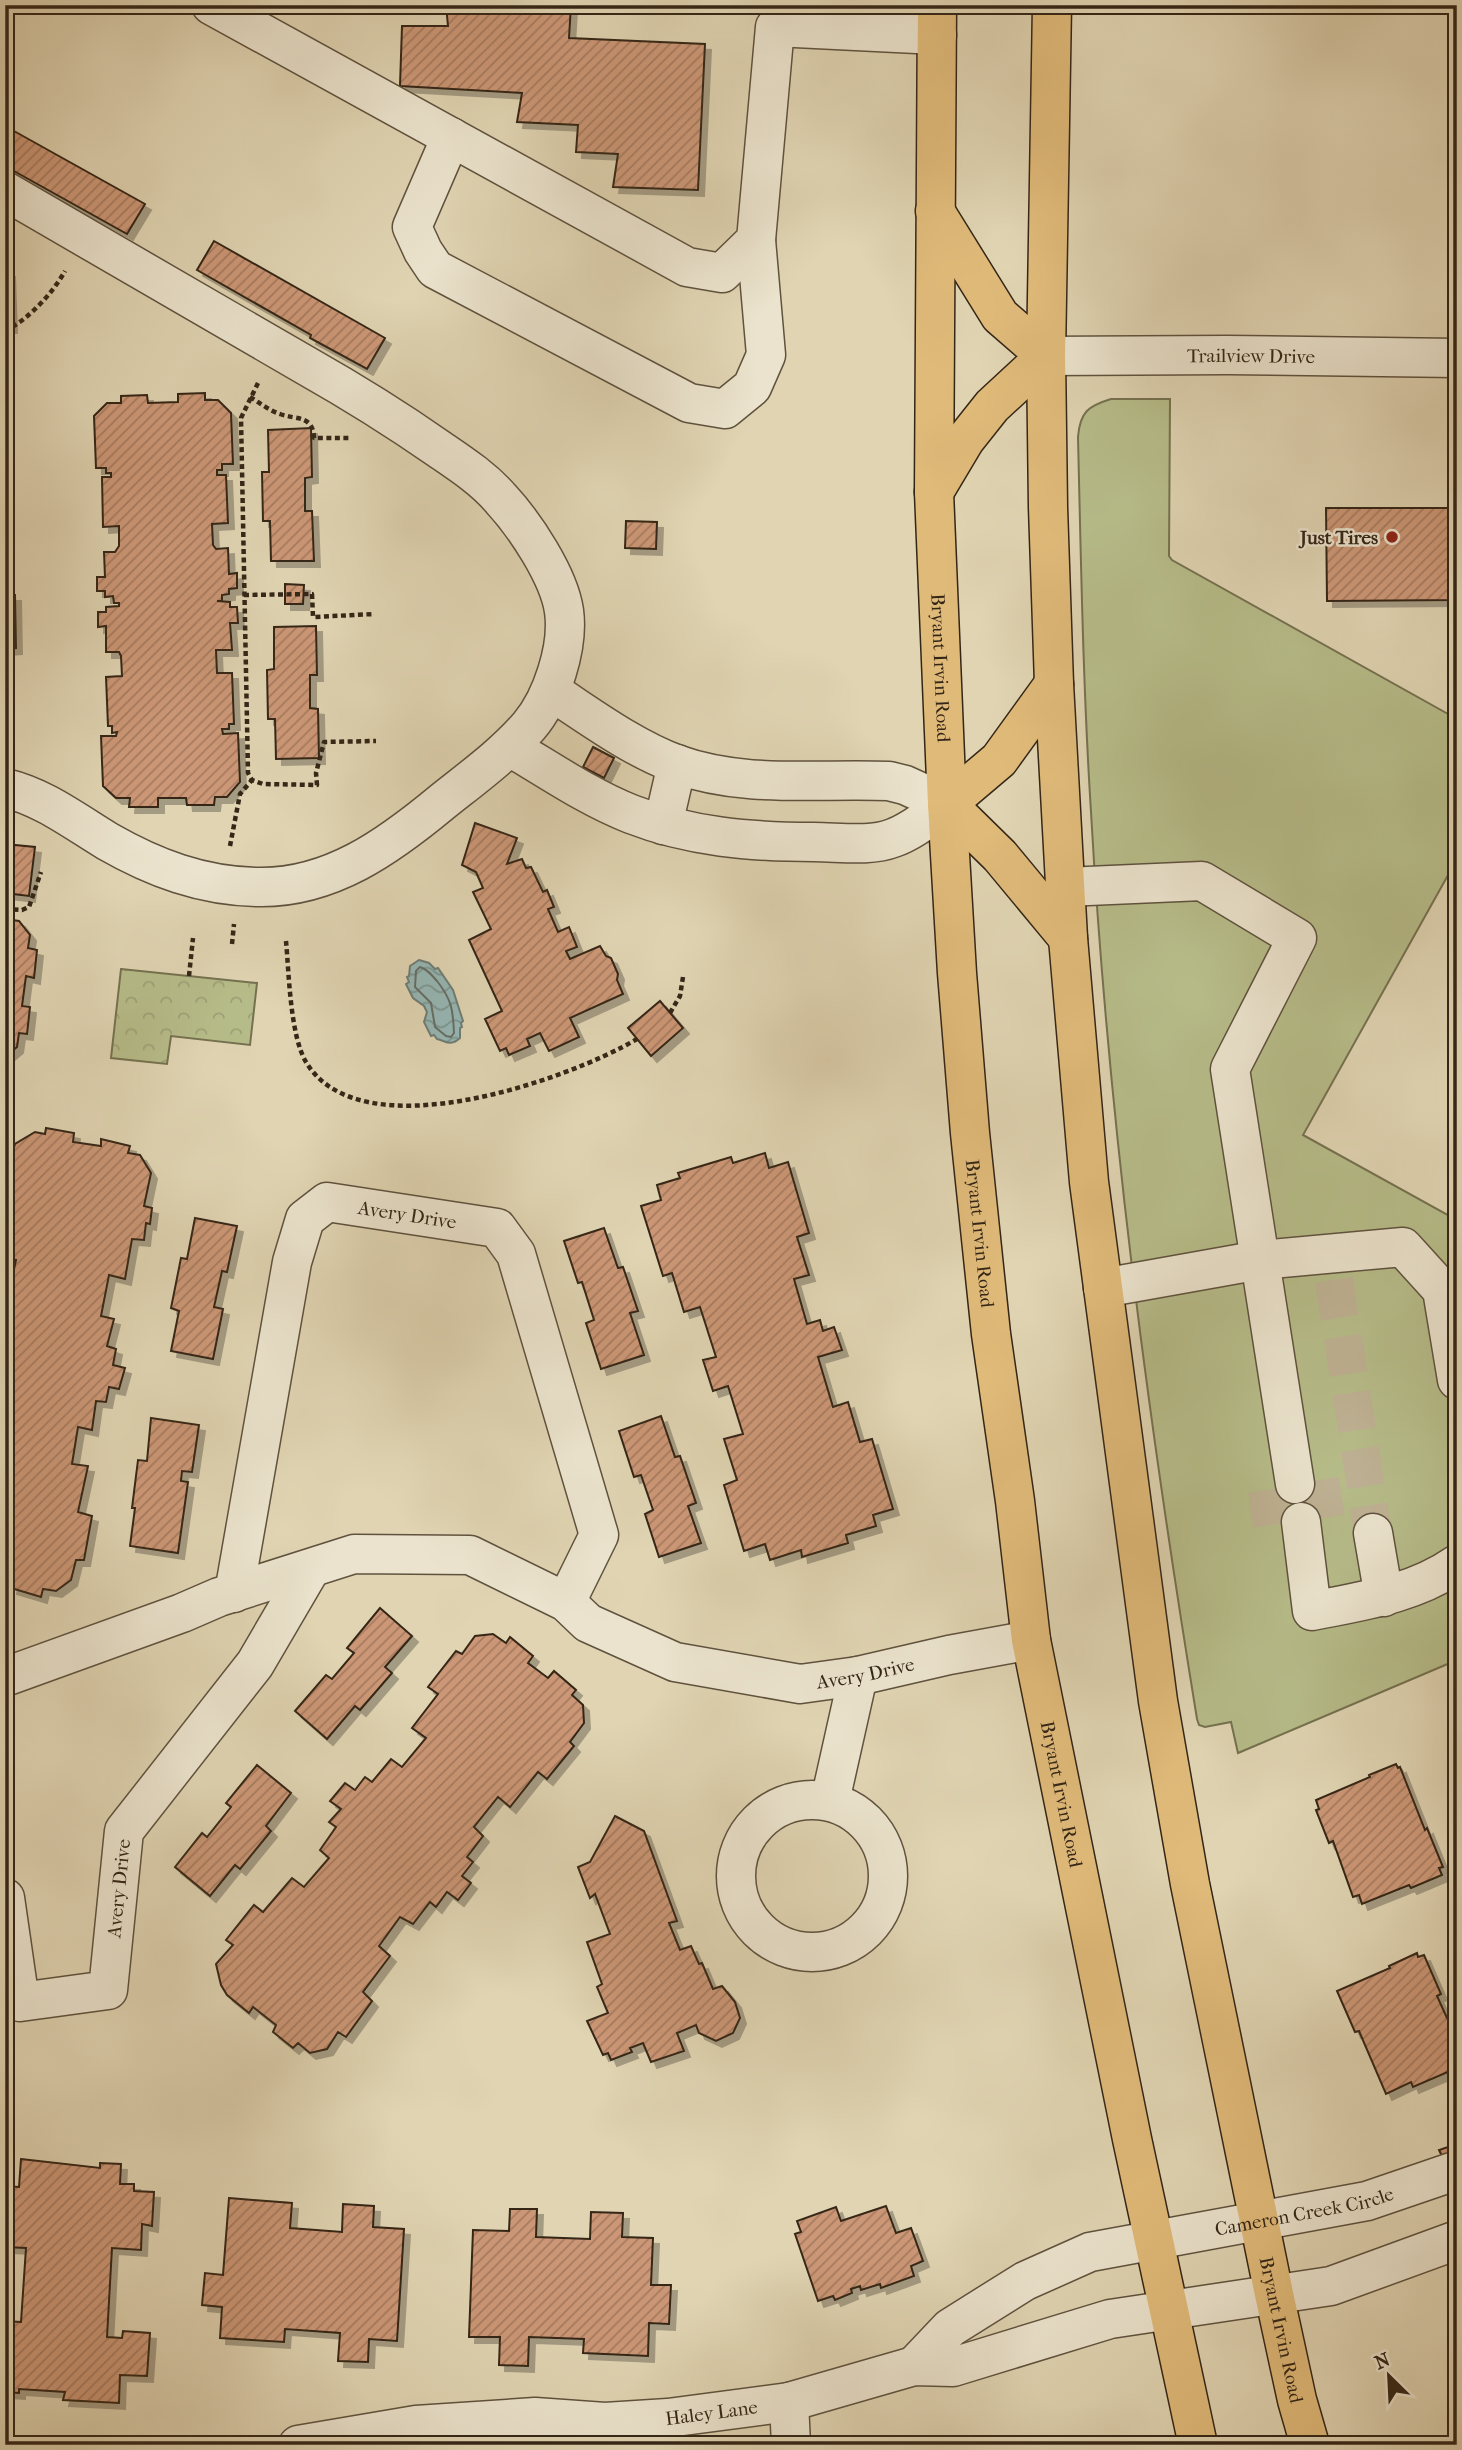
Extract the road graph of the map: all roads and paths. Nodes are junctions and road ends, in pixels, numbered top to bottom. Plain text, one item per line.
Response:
1 (211, 5) edge
2 (1052, 5) edge
3 (776, 16) edge
4 (937, 20) edge
5 (451, 137) junction
6 (5, 191) edge
7 (934, 209) junction
8 (86, 238) junction
9 (755, 240) junction
10 (5, 331) edge
11 (277, 348) junction
12 (1046, 356) junction
13 (1457, 358) edge
14 (250, 397) junction
15 (360, 439) dead end
16 (934, 492) junction
17 (244, 595) junction
18 (374, 614) dead end
19 (1054, 684) junction
20 (551, 691) junction
21 (376, 741) dead end
22 (510, 747) junction
23 (677, 764) junction
24 (252, 780) junction
25 (778, 782) junction
26 (5, 788) edge
27 (947, 804) junction
28 (234, 825) dead end
29 (663, 825) junction
30 (772, 842) junction
31 (41, 872) dead end
32 (1065, 887) junction
33 (5, 909) edge
34 (193, 937) dead end
35 (1068, 938) junction
36 (286, 941) dead end
37 (189, 976) dead end
38 (683, 977) dead end
39 (670, 1013) dead end
40 (637, 1039) dead end
41 (1260, 1260) junction
42 (1103, 1288) junction
43 (1457, 1380) edge
44 (1373, 1533) tunnel mouth
45 (1457, 1564) edge
46 (310, 1570) junction
47 (234, 1593) junction
48 (1384, 1597) junction
49 (566, 1602) junction
50 (1031, 1640) junction
51 (858, 1676) junction
52 (5, 1677) edge
53 (830, 1801) dead end
54 (5, 1898) edge
55 (1452, 2172) dead end
56 (1259, 2221) junction
57 (1153, 2239) junction
58 (1457, 2240) edge
59 (1275, 2294) junction
60 (1169, 2310) junction
61 (914, 2366) junction
62 (789, 2402) junction
63 (298, 2445) edge
64 (791, 2445) edge
65 (1198, 2445) edge
66 (1310, 2445) edge

1 - 5 street
2 - 12 main road, Bryant Irvin Road
3 - 4 street
3 - 9 street
4 - 7 main road, Bryant Irvin Road
5 - 9 street
5 - 9 street
6 - 8 street
7 - 12 main road
7 - 16 main road, Bryant Irvin Road
8 - 10 path
8 - 11 street
11 - 14 path
11 - 20 street
12 - 13 street, Trailview Drive
12 - 16 main road
12 - 19 main road, Bryant Irvin Road
14 - 15 path
14 - 17 path
16 - 27 main road, Bryant Irvin Road
17 - 18 path
17 - 24 path
19 - 27 main road
19 - 32 main road, Bryant Irvin Road
20 - 22 street
20 - 23 street
21 - 24 path
22 - 26 street
22 - 29 street
23 - 25 street
23 - 29 street
24 - 28 path
25 - 27 street
25 - 30 street
27 - 30 street
27 - 35 main road
27 - 50 main road, Bryant Irvin Road
29 - 30 street
31 - 33 path
32 - 35 main road, Bryant Irvin Road
32 - 41 street
34 - 37 path
35 - 42 main road, Bryant Irvin Road
36 - 40 path
38 - 39 path
41 - 42 street
41 - 43 street
41 - 48 street
42 - 56 main road, Bryant Irvin Road
44 - 48 street
45 - 48 street
46 - 47 street, Avery Drive
46 - 49 street, Avery Drive
46 - 54 street, Avery Drive
47 - 49 street, Avery Drive
47 - 52 street, Avery Drive
49 - 51 street, Avery Drive
50 - 51 street, Avery Drive
50 - 57 main road, Bryant Irvin Road
51 - 53 street
55 - 56 street, Cameron Creek Circle
56 - 57 street, Cameron Creek Circle
56 - 59 main road, Bryant Irvin Road
57 - 60 main road, Bryant Irvin Road
57 - 61 street, Haley Lane
58 - 59 street
59 - 60 street
59 - 66 main road, Bryant Irvin Road
60 - 61 street, Haley Lane
60 - 65 main road, Bryant Irvin Road
61 - 62 street, Haley Lane
62 - 63 street, Haley Lane
62 - 64 street

